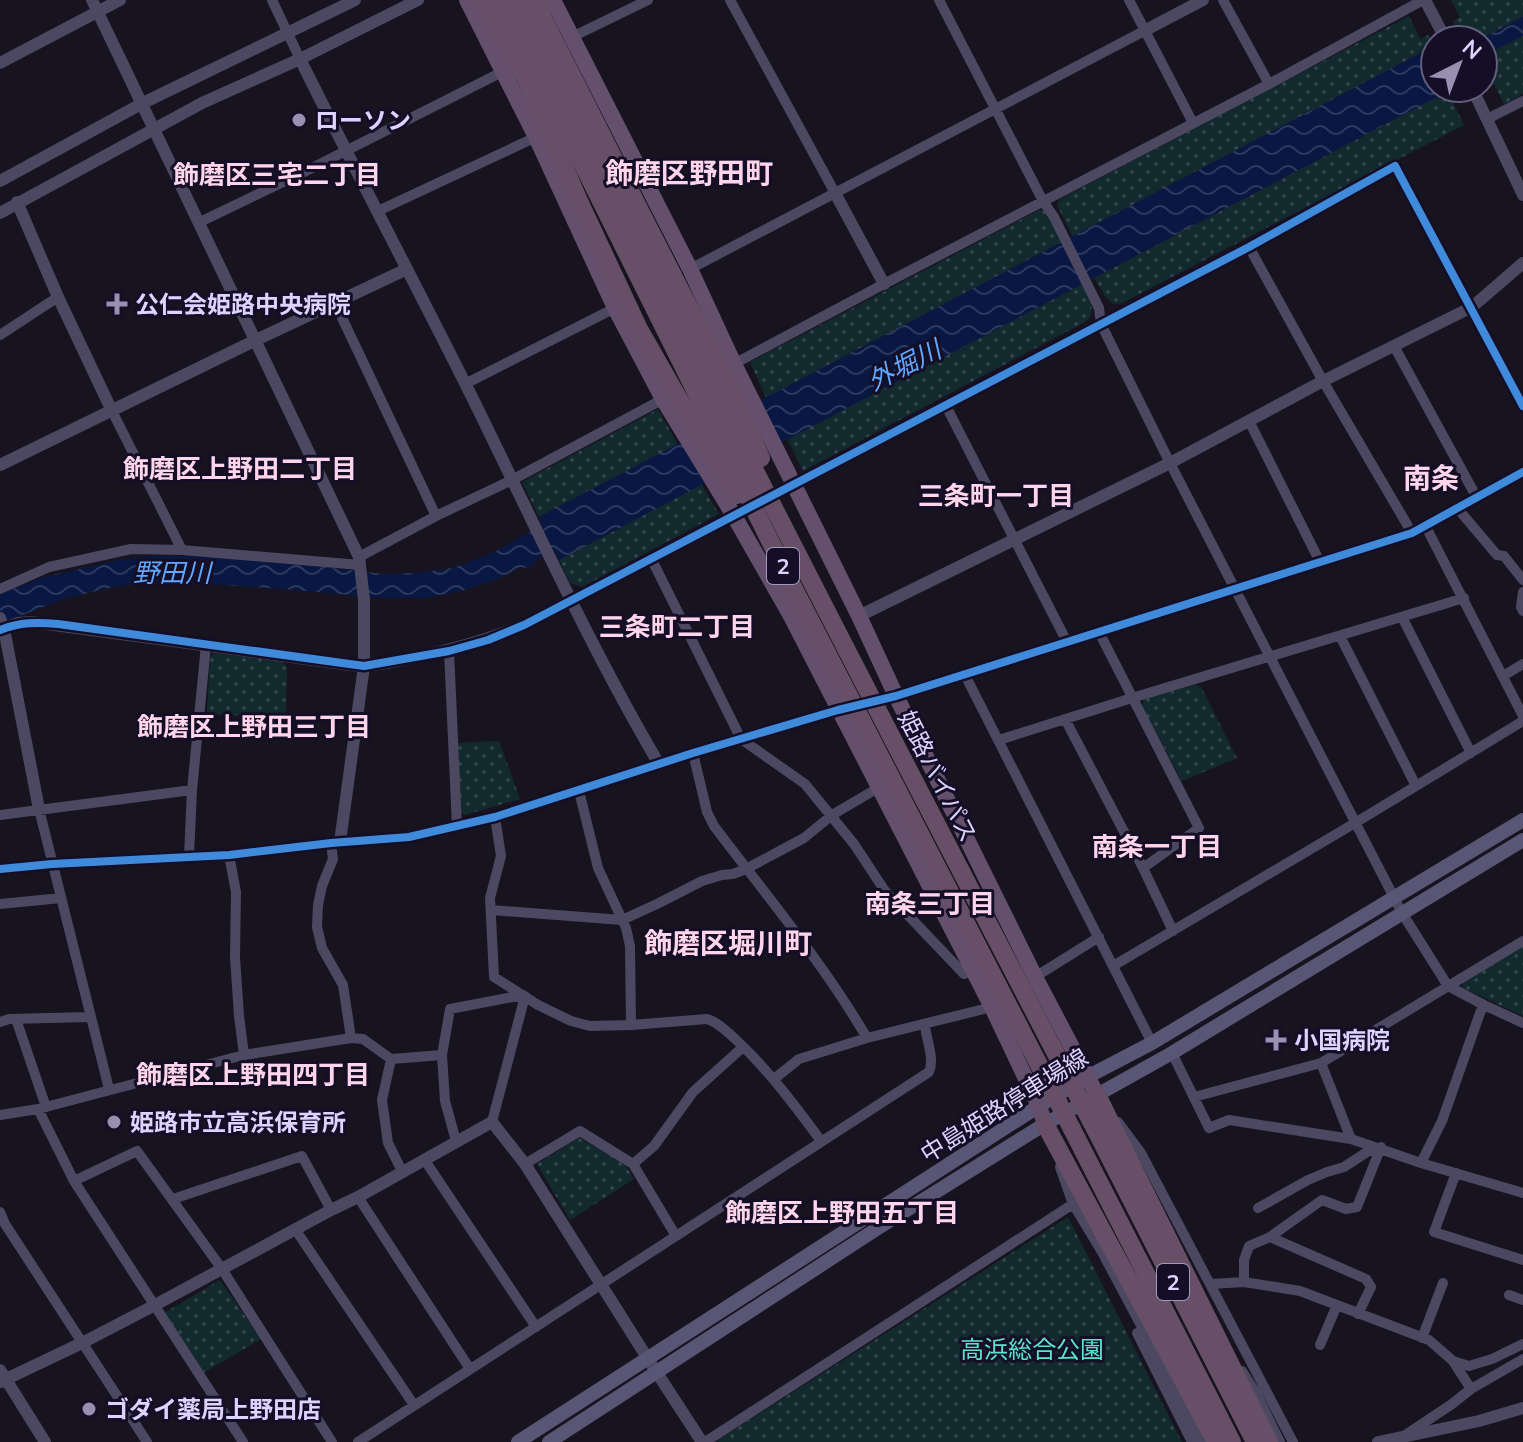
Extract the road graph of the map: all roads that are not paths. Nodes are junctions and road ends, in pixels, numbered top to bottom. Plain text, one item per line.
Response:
1 (120, 0) edge
2 (272, 0) edge
3 (355, 0) edge
4 (418, 0) edge
5 (467, 0) edge
6 (482, 0) edge
7 (501, 0) edge
8 (520, 0) edge
9 (538, 0) edge
10 (553, 0) edge
11 (648, 0) edge
12 (730, 0) edge
13 (939, 0) edge
14 (1129, 0) edge
15 (1203, 0) edge
16 (1223, 0) edge
17 (1424, 0) edge
18 (95, 6) edge
19 (1437, 24) edge
20 (1144, 31) junction
21 (287, 33) junction
22 (572, 37) junction
23 (300, 59) junction
24 (0, 63) edge
25 (504, 71) junction
26 (1269, 84) junction
27 (1523, 101) edge
28 (143, 103) junction
29 (1480, 104) edge
30 (996, 110) junction
31 (1487, 119) junction
32 (1193, 123) junction
33 (155, 128) junction
34 (536, 137) junction
35 (346, 151) junction
36 (1, 176) edge
37 (835, 193) junction
38 (1523, 195) edge
39 (1043, 201) junction
40 (17, 202) junction
41 (378, 211) junction
42 (0, 213) edge
43 (200, 222) junction
44 (1249, 247) junction
45 (1523, 263) edge
46 (407, 269) junction
47 (690, 269) junction
48 (884, 284) junction
49 (58, 297) junction
50 (335, 303) junction
51 (1472, 307) junction
52 (615, 308) junction
53 (1101, 324) junction
54 (0, 335) edge
55 (256, 340) junction
56 (1394, 346) junction
57 (734, 364) junction
58 (1323, 381) junction
59 (465, 384) junction
60 (945, 404) junction
61 (667, 405) junction
62 (1523, 406) edge
63 (112, 411) junction
64 (1249, 421) junction
65 (1170, 463) junction
66 (0, 465) edge
67 (1523, 472) edge
68 (512, 480) junction
69 (794, 484) junction
70 (1477, 498) junction
71 (728, 508) junction
72 (774, 509) junction
73 (1458, 509) junction
74 (436, 516) junction
75 (1426, 527) junction
76 (1412, 533) junction
77 (1015, 540) junction
78 (182, 550) junction
79 (651, 558) junction
80 (360, 561) junction
81 (1320, 562) junction
82 (789, 579) junction
83 (1523, 580) edge
84 (1235, 588) junction
85 (0, 589) edge
86 (1523, 592) edge
87 (1464, 598) junction
88 (570, 600) junction
89 (1523, 611) edge
90 (859, 616) junction
91 (1402, 617) junction
92 (1, 626) edge
93 (1099, 632) junction
94 (1340, 636) junction
95 (1067, 642) junction
96 (206, 645) junction
97 (449, 651) junction
98 (1269, 657) junction
99 (1523, 664) edge
100 (364, 666) junction
101 (965, 675) junction
102 (1503, 676) junction
103 (896, 696) junction
104 (1132, 698) junction
105 (838, 710) junction
106 (1523, 718) edge
107 (1065, 719) junction
108 (741, 739) junction
109 (999, 740) junction
110 (693, 753) junction
111 (1471, 753) junction
112 (659, 764) junction
113 (1416, 786) junction
114 (878, 788) junction
115 (192, 790) junction
116 (579, 791) junction
117 (39, 809) junction
118 (0, 815) edge
119 (832, 815) junction
120 (495, 817) junction
121 (1523, 820) edge
122 (1355, 823) junction
123 (457, 827) junction
124 (1523, 840) edge
125 (336, 842) junction
126 (229, 855) junction
127 (189, 856) junction
128 (52, 864) junction
129 (1143, 868) junction
130 (0, 869) edge
131 (746, 869) junction
132 (1393, 896) junction
133 (61, 898) junction
134 (0, 904) edge
135 (491, 910) junction
136 (1402, 913) junction
137 (622, 920) junction
138 (1173, 931) junction
139 (1099, 937) junction
140 (1523, 941) edge
141 (1113, 966) junction
142 (973, 971) junction
143 (1035, 977) junction
144 (1448, 986) junction
145 (524, 996) junction
146 (1484, 1005) junction
147 (992, 1007) junction
148 (89, 1017) junction
149 (16, 1019) junction
150 (0, 1022) edge
151 (1523, 1023) edge
152 (631, 1025) junction
153 (925, 1025) junction
154 (351, 1038) junction
155 (867, 1038) junction
156 (1152, 1043) junction
157 (743, 1047) junction
158 (1172, 1053) junction
159 (244, 1055) junction
160 (442, 1055) junction
161 (391, 1059) junction
162 (1321, 1063) junction
163 (1087, 1077) junction
164 (774, 1079) junction
165 (109, 1089) junction
166 (1097, 1095) junction
167 (1194, 1097) junction
168 (42, 1108) junction
169 (0, 1115) edge
170 (1042, 1115) junction
171 (492, 1122) junction
172 (1351, 1139) junction
173 (456, 1141) junction
174 (821, 1141) junction
175 (1381, 1147) junction
176 (424, 1159) junction
177 (1421, 1163) junction
178 (525, 1164) junction
179 (633, 1164) junction
180 (402, 1171) junction
181 (1456, 1173) junction
182 (74, 1181) junction
183 (1523, 1193) edge
184 (358, 1197) junction
185 (173, 1199) junction
186 (1073, 1204) junction
187 (1258, 1208) dead end
188 (331, 1210) junction
189 (0, 1212) edge
190 (295, 1229) junction
191 (676, 1236) junction
192 (1270, 1237) junction
193 (1523, 1260) edge
194 (222, 1269) junction
195 (1244, 1282) junction
196 (1211, 1284) junction
197 (601, 1285) junction
198 (1437, 1287) dead end
199 (1509, 1295) dead end
200 (1523, 1300) edge
201 (155, 1305) junction
202 (1337, 1305) junction
203 (1358, 1314) junction
204 (1210, 1322) junction
205 (536, 1327) junction
206 (1422, 1338) junction
207 (82, 1343) junction
208 (1523, 1344) edge
209 (1320, 1345) dead end
210 (648, 1359) junction
211 (1523, 1359) edge
212 (1453, 1361) junction
213 (1175, 1365) junction
214 (470, 1369) junction
215 (658, 1373) junction
216 (2, 1377) edge
217 (1471, 1389) junction
218 (414, 1405) junction
219 (1523, 1408) edge
220 (1405, 1435) junction
221 (1197, 1438) edge
222 (45, 1442) edge
223 (147, 1442) edge
224 (243, 1442) edge
225 (332, 1442) edge
226 (358, 1442) edge
227 (518, 1442) edge
228 (549, 1442) edge
229 (704, 1442) edge
230 (1216, 1442) edge
231 (1232, 1442) edge
232 (1255, 1442) edge
233 (1269, 1442) edge
234 (1280, 1442) edge
235 (1293, 1442) edge
236 (1378, 1442) edge

1 - 18 street
2 - 21 street
3 - 21 street
4 - 23 street
5 - 25 highway
6 - 82 highway, bridge
7 - 82 highway, 姫路バイパス / 2, bridge
8 - 72 highway, 姫路バイパス / 2, bridge
9 - 72 highway, bridge
10 - 22 highway
11 - 22 street
12 - 37 street
13 - 30 street
14 - 20 street
15 - 20 street
16 - 26 street
17 - 19 street
17 - 26 street
18 - 24 street
18 - 28 street
20 - 30 street
20 - 32 street
21 - 23 street
21 - 28 street
22 - 47 highway
23 - 33 street
23 - 35 street
25 - 34 highway
25 - 35 street
26 - 32 street
27 - 31 street
28 - 33 street
28 - 36 street
29 - 31 street
30 - 37 street
30 - 39 street
31 - 38 street
32 - 39 street
33 - 40 street
33 - 43 street
34 - 41 street
34 - 52 highway
35 - 41 street
35 - 43 street
37 - 47 street
37 - 48 street
39 - 48 street
39 - 53 street
40 - 42 street
40 - 49 street
41 - 46 street
43 - 55 street
44 - 51 street
44 - 53 street
44 - 58 street
45 - 51 street
46 - 50 street
46 - 59 street
47 - 57 highway
48 - 57 street
49 - 54 street
49 - 63 street
50 - 55 street
50 - 74 street
51 - 56 street
51 - 62 street
52 - 59 street
52 - 61 highway
53 - 60 street
53 - 65 street
55 - 63 street
55 - 80 street
56 - 58 street
56 - 70 street
57 - 61 street
57 - 69 highway
58 - 64 street
58 - 76 street
59 - 68 street
60 - 69 street
60 - 77 street
61 - 68 street
61 - 71 highway
63 - 66 street
63 - 78 street
64 - 65 street
64 - 81 street
65 - 77 street
65 - 84 street
67 - 70 street
68 - 74 street
68 - 88 street
69 - 71 street
69 - 90 highway
70 - 73 street
71 - 79 street
71 - 105 highway
72 - 232 highway, 姫路バイパス / 2, bridge
73 - 75 street
73 - 83 street
74 - 80 street
75 - 76 street
75 - 87 street
76 - 81 street
77 - 90 street
77 - 95 street
78 - 80 street
78 - 85 street
79 - 88 street
79 - 108 street
80 - 100 street
81 - 84 street
82 - 231 highway, 姫路バイパス / 2, bridge
84 - 93 street
84 - 98 street
86 - 89 street
87 - 91 street
87 - 102 street
88 - 97 street
88 - 112 street
90 - 103 highway
91 - 94 street
91 - 111 street
92 - 96 street
92 - 117 street
93 - 95 street
93 - 104 street
94 - 98 street
94 - 113 street
95 - 101 street
96 - 100 street
96 - 115 street
97 - 100 street
97 - 123 street
98 - 104 street
98 - 122 street
99 - 102 street
100 - 125 street
101 - 103 street
101 - 109 street
102 - 106 street
103 - 143 highway
104 - 107 street
104 - 129 street
105 - 108 street
105 - 114 highway
106 - 111 street
107 - 109 street
107 - 129 street
108 - 110 street
108 - 119 street
109 - 139 street
110 - 112 street
110 - 131 street
111 - 113 street
112 - 116 street
113 - 122 street
114 - 119 street
114 - 142 highway
115 - 117 street
115 - 127 street
116 - 120 street
116 - 137 street
117 - 118 street
117 - 128 street
119 - 131 street
119 - 142 street
120 - 123 street
120 - 135 street
121 - 132 main road, 中島姫路停車場線
122 - 132 street
122 - 138 street
123 - 125 street
124 - 136 main road, 中島姫路停車場線
125 - 126 street
125 - 154 street
126 - 127 street
126 - 159 street
127 - 128 street
128 - 130 street
128 - 133 street
129 - 138 street
131 - 137 street
131 - 155 street
132 - 136 street
132 - 156 main road, 中島姫路停車場線
133 - 134 street
133 - 148 street
135 - 137 street
135 - 145 street
136 - 144 street
136 - 158 main road, 中島姫路停車場線
137 - 152 street
138 - 141 street
139 - 141 street
139 - 143 street
140 - 144 street
141 - 156 street
142 - 147 highway
143 - 163 highway
144 - 146 street
144 - 162 street
145 - 152 street
145 - 160 street
145 - 171 street
146 - 151 street
146 - 177 street
147 - 153 street
147 - 170 highway
148 - 149 street
148 - 165 street
149 - 150 street
149 - 168 street
152 - 157 street
153 - 155 street
153 - 174 street
154 - 159 street
154 - 161 street
155 - 164 street
156 - 163 main road, 中島姫路停車場線
157 - 164 street
157 - 179 street
158 - 166 main road, 中島姫路停車場線
158 - 167 street
159 - 165 street
160 - 161 street
160 - 173 street
161 - 180 street
162 - 167 street
162 - 172 street
163 - 166 highway
163 - 170 main road, 中島姫路停車場線
164 - 174 street
165 - 168 street
166 - 170 main road, 中島姫路停車場線
166 - 196 street
166 - 204 highway
167 - 172 street
168 - 169 street
168 - 182 street
170 - 186 street
170 - 210 main road, 中島姫路停車場線
170 - 213 highway
170 - 215 main road, 中島姫路停車場線
171 - 173 street
171 - 178 street
172 - 175 street
173 - 176 street
174 - 191 street
175 - 177 street
175 - 187 street
175 - 192 street
176 - 180 street
176 - 205 street
177 - 181 street
178 - 179 street
178 - 197 street
179 - 191 street
180 - 184 street
181 - 183 street
181 - 193 street
182 - 185 street
182 - 201 street
184 - 188 street
184 - 214 street
185 - 188 street
185 - 194 street
186 - 221 street
186 - 229 street
188 - 190 street
189 - 207 street
190 - 194 street
190 - 218 street
191 - 197 street
192 - 195 street
192 - 203 street
194 - 201 street
194 - 225 street
195 - 196 street
195 - 202 street
196 - 235 street
197 - 205 street
197 - 210 street
198 - 206 street
199 - 200 street
201 - 207 street
201 - 224 street
202 - 203 street
202 - 209 street
203 - 206 street
204 - 233 highway
204 - 234 street
205 - 214 street
206 - 212 street
207 - 216 street
207 - 223 street
208 - 212 street
210 - 215 street
210 - 227 main road, 中島姫路停車場線
211 - 217 street
212 - 217 street
213 - 221 highway
213 - 230 highway
214 - 218 street
215 - 228 main road, 中島姫路停車場線
215 - 229 street
216 - 222 street
217 - 220 street
218 - 226 street
219 - 220 street
220 - 236 street

